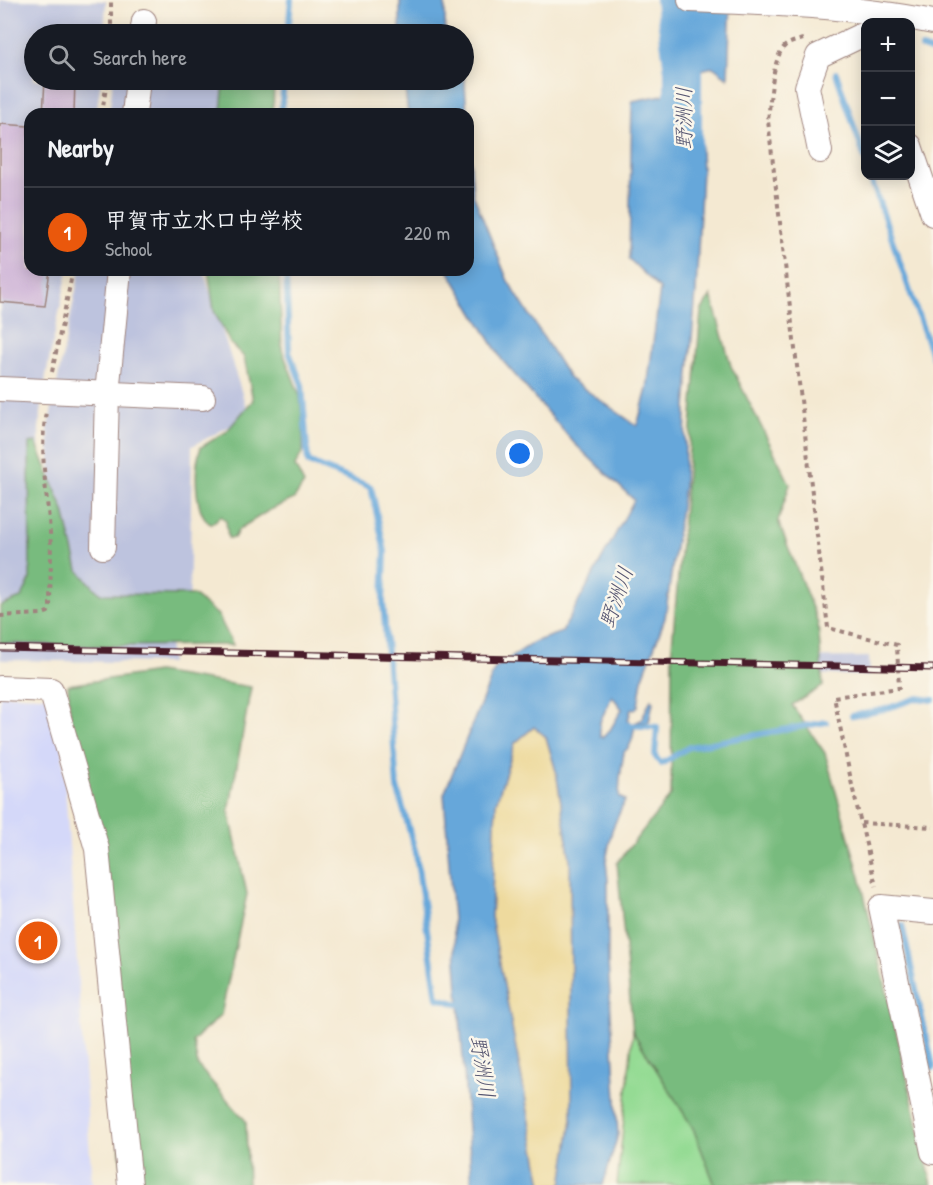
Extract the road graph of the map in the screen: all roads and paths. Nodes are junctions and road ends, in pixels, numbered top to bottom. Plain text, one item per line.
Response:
1 (111, 0) edge
2 (690, 0) edge
3 (861, 21) edge
4 (915, 22) edge
5 (933, 22) edge
6 (111, 24) edge
7 (861, 27) edge
8 (803, 39) dead end
9 (106, 90) edge
10 (137, 90) edge
11 (103, 108) edge
12 (135, 108) edge
13 (820, 151) dead end
14 (915, 161) edge
15 (933, 214) edge
16 (72, 276) edge
17 (118, 276) edge
18 (0, 389) edge
19 (49, 392) junction
20 (107, 394) junction
21 (203, 398) dead end
22 (103, 547) dead end
23 (0, 616) edge
24 (0, 688) edge
25 (861, 823) junction
26 (933, 826) edge
27 (881, 907) junction
28 (933, 912) edge
29 (933, 1152) edge
30 (130, 1185) edge

1 - 6 path
2 - 3 street
4 - 5 street
7 - 13 street
8 - 25 path
9 - 11 path
10 - 12 street
14 - 15 street
16 - 19 path
17 - 20 street
18 - 19 street
19 - 20 street
19 - 23 path
20 - 21 street
20 - 22 street
24 - 30 street
25 - 26 path
25 - 27 path
27 - 28 street
27 - 29 street

